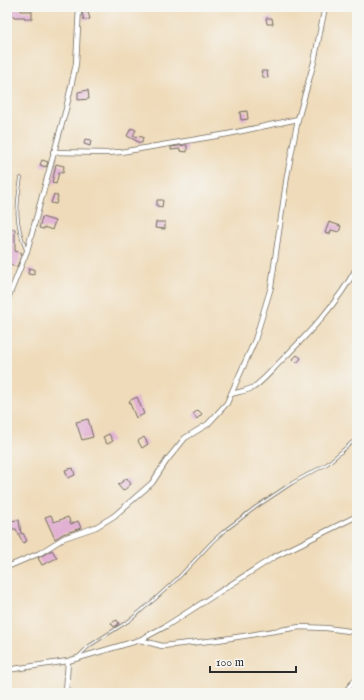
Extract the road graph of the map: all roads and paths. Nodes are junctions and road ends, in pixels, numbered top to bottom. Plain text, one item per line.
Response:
1 (81, 7) edge
2 (325, 7) edge
3 (298, 119) junction
4 (53, 152) junction
5 (21, 178) dead end
6 (27, 251) junction
7 (357, 267) edge
8 (7, 301) edge
9 (231, 394) junction
10 (357, 438) edge
11 (357, 516) edge
12 (7, 567) edge
13 (357, 632) edge
14 (140, 640) junction
15 (78, 659) junction
16 (68, 662) junction
17 (7, 670) edge
18 (357, 678) edge
19 (66, 693) edge
20 (344, 693) edge

1 - 4 street
2 - 3 street
3 - 4 street
3 - 9 street
4 - 6 street
5 - 6 lane
6 - 8 street
7 - 9 street
9 - 12 street
10 - 15 lane
11 - 14 street
13 - 14 street
14 - 15 street
15 - 16 street
16 - 17 street
16 - 19 street
18 - 20 street

